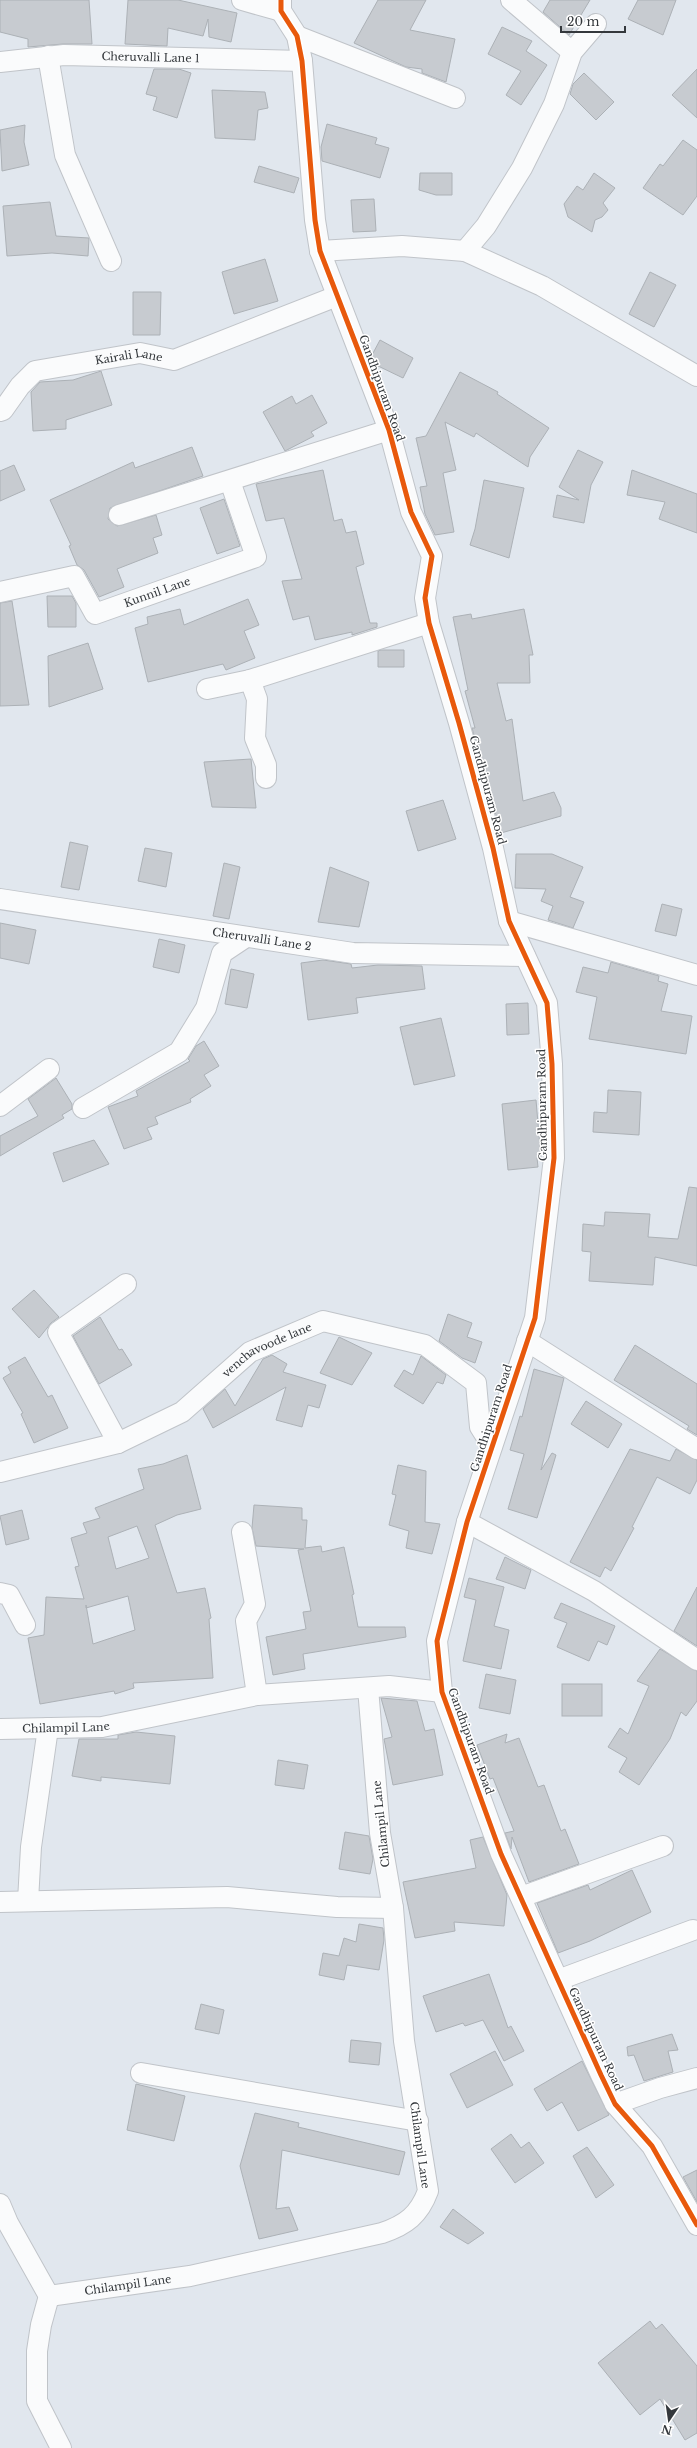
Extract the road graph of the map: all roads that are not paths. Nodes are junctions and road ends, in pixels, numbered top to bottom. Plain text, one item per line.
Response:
1 (242, 0) edge
2 (511, 0) edge
3 (281, 5) edge
4 (596, 24) dead end
5 (297, 36) junction
6 (572, 52) junction
7 (48, 56) junction
8 (302, 61) junction
9 (0, 62) edge
10 (455, 98) dead end
11 (320, 251) junction
12 (465, 251) junction
13 (111, 261) dead end
14 (337, 296) junction
15 (697, 376) edge
16 (0, 411) edge
17 (389, 430) junction
18 (230, 481) junction
19 (119, 515) dead end
20 (0, 592) edge
21 (429, 623) junction
22 (250, 680) junction
23 (207, 689) dead end
24 (266, 778) dead end
25 (0, 899) edge
26 (508, 921) junction
27 (246, 936) junction
28 (525, 956) junction
29 (697, 975) edge
30 (49, 1069) dead end
31 (0, 1106) edge
32 (83, 1108) dead end
33 (126, 1284) dead end
34 (527, 1341) junction
35 (118, 1443) junction
36 (492, 1446) junction
37 (697, 1449) edge
38 (0, 1472) edge
39 (467, 1522) junction
40 (242, 1532) dead end
41 (0, 1593) edge
42 (25, 1625) dead end
43 (697, 1660) edge
44 (368, 1688) junction
45 (442, 1692) junction
46 (257, 1695) junction
47 (48, 1728) junction
48 (0, 1729) edge
49 (663, 1846) dead end
50 (521, 1897) junction
51 (28, 1901) junction
52 (0, 1902) edge
53 (393, 1908) junction
54 (693, 1930) dead end
55 (558, 1980) junction
56 (141, 2073) dead end
57 (697, 2078) edge
58 (615, 2104) junction
59 (418, 2121) junction
60 (0, 2204) edge
61 (697, 2225) edge
62 (49, 2296) junction
63 (61, 2448) edge

1 - 3 street
2 - 6 street
3 - 5 street, Gandhipuram Road
4 - 6 street
5 - 8 street, Gandhipuram Road
5 - 10 street
6 - 12 street
7 - 8 street, Cheruvalli Lane 1
7 - 9 street, Cheruvalli Lane 1
7 - 13 street
8 - 11 street, Gandhipuram Road
11 - 12 street
11 - 14 street, Gandhipuram Road
12 - 15 street
14 - 16 street, Kairali Lane
14 - 17 street, Gandhipuram Road
17 - 18 street
17 - 21 street, Gandhipuram Road
18 - 19 street
18 - 20 street, Kunnil Lane
21 - 22 street
21 - 26 street, Gandhipuram Road
22 - 23 street
22 - 24 street
25 - 27 street, Cheruvalli Lane 2
26 - 28 street, Gandhipuram Road
26 - 29 street
27 - 28 street, Cheruvalli Lane 2
27 - 32 street
28 - 34 street, Gandhipuram Road
30 - 31 street
33 - 35 street
34 - 36 street, Gandhipuram Road
34 - 37 street
35 - 36 street, venchavoode lane
35 - 38 street, venchavoode lane
36 - 39 street, Gandhipuram Road
39 - 43 street
39 - 45 street, Gandhipuram Road
40 - 46 street
41 - 42 street
44 - 45 street, Chilampil Lane
44 - 46 street, Chilampil Lane
44 - 53 street, Chilampil Lane
45 - 50 street, Gandhipuram Road
46 - 47 street, Chilampil Lane
47 - 48 street, Chilampil Lane
47 - 51 street
49 - 50 street
50 - 55 street, Gandhipuram Road
51 - 52 street
51 - 53 street
53 - 59 street, Chilampil Lane
54 - 55 street
55 - 58 street, Gandhipuram Road
56 - 59 street
57 - 58 street
58 - 61 street, Gandhipuram Road
59 - 62 street, Chilampil Lane
60 - 62 street
62 - 63 street

